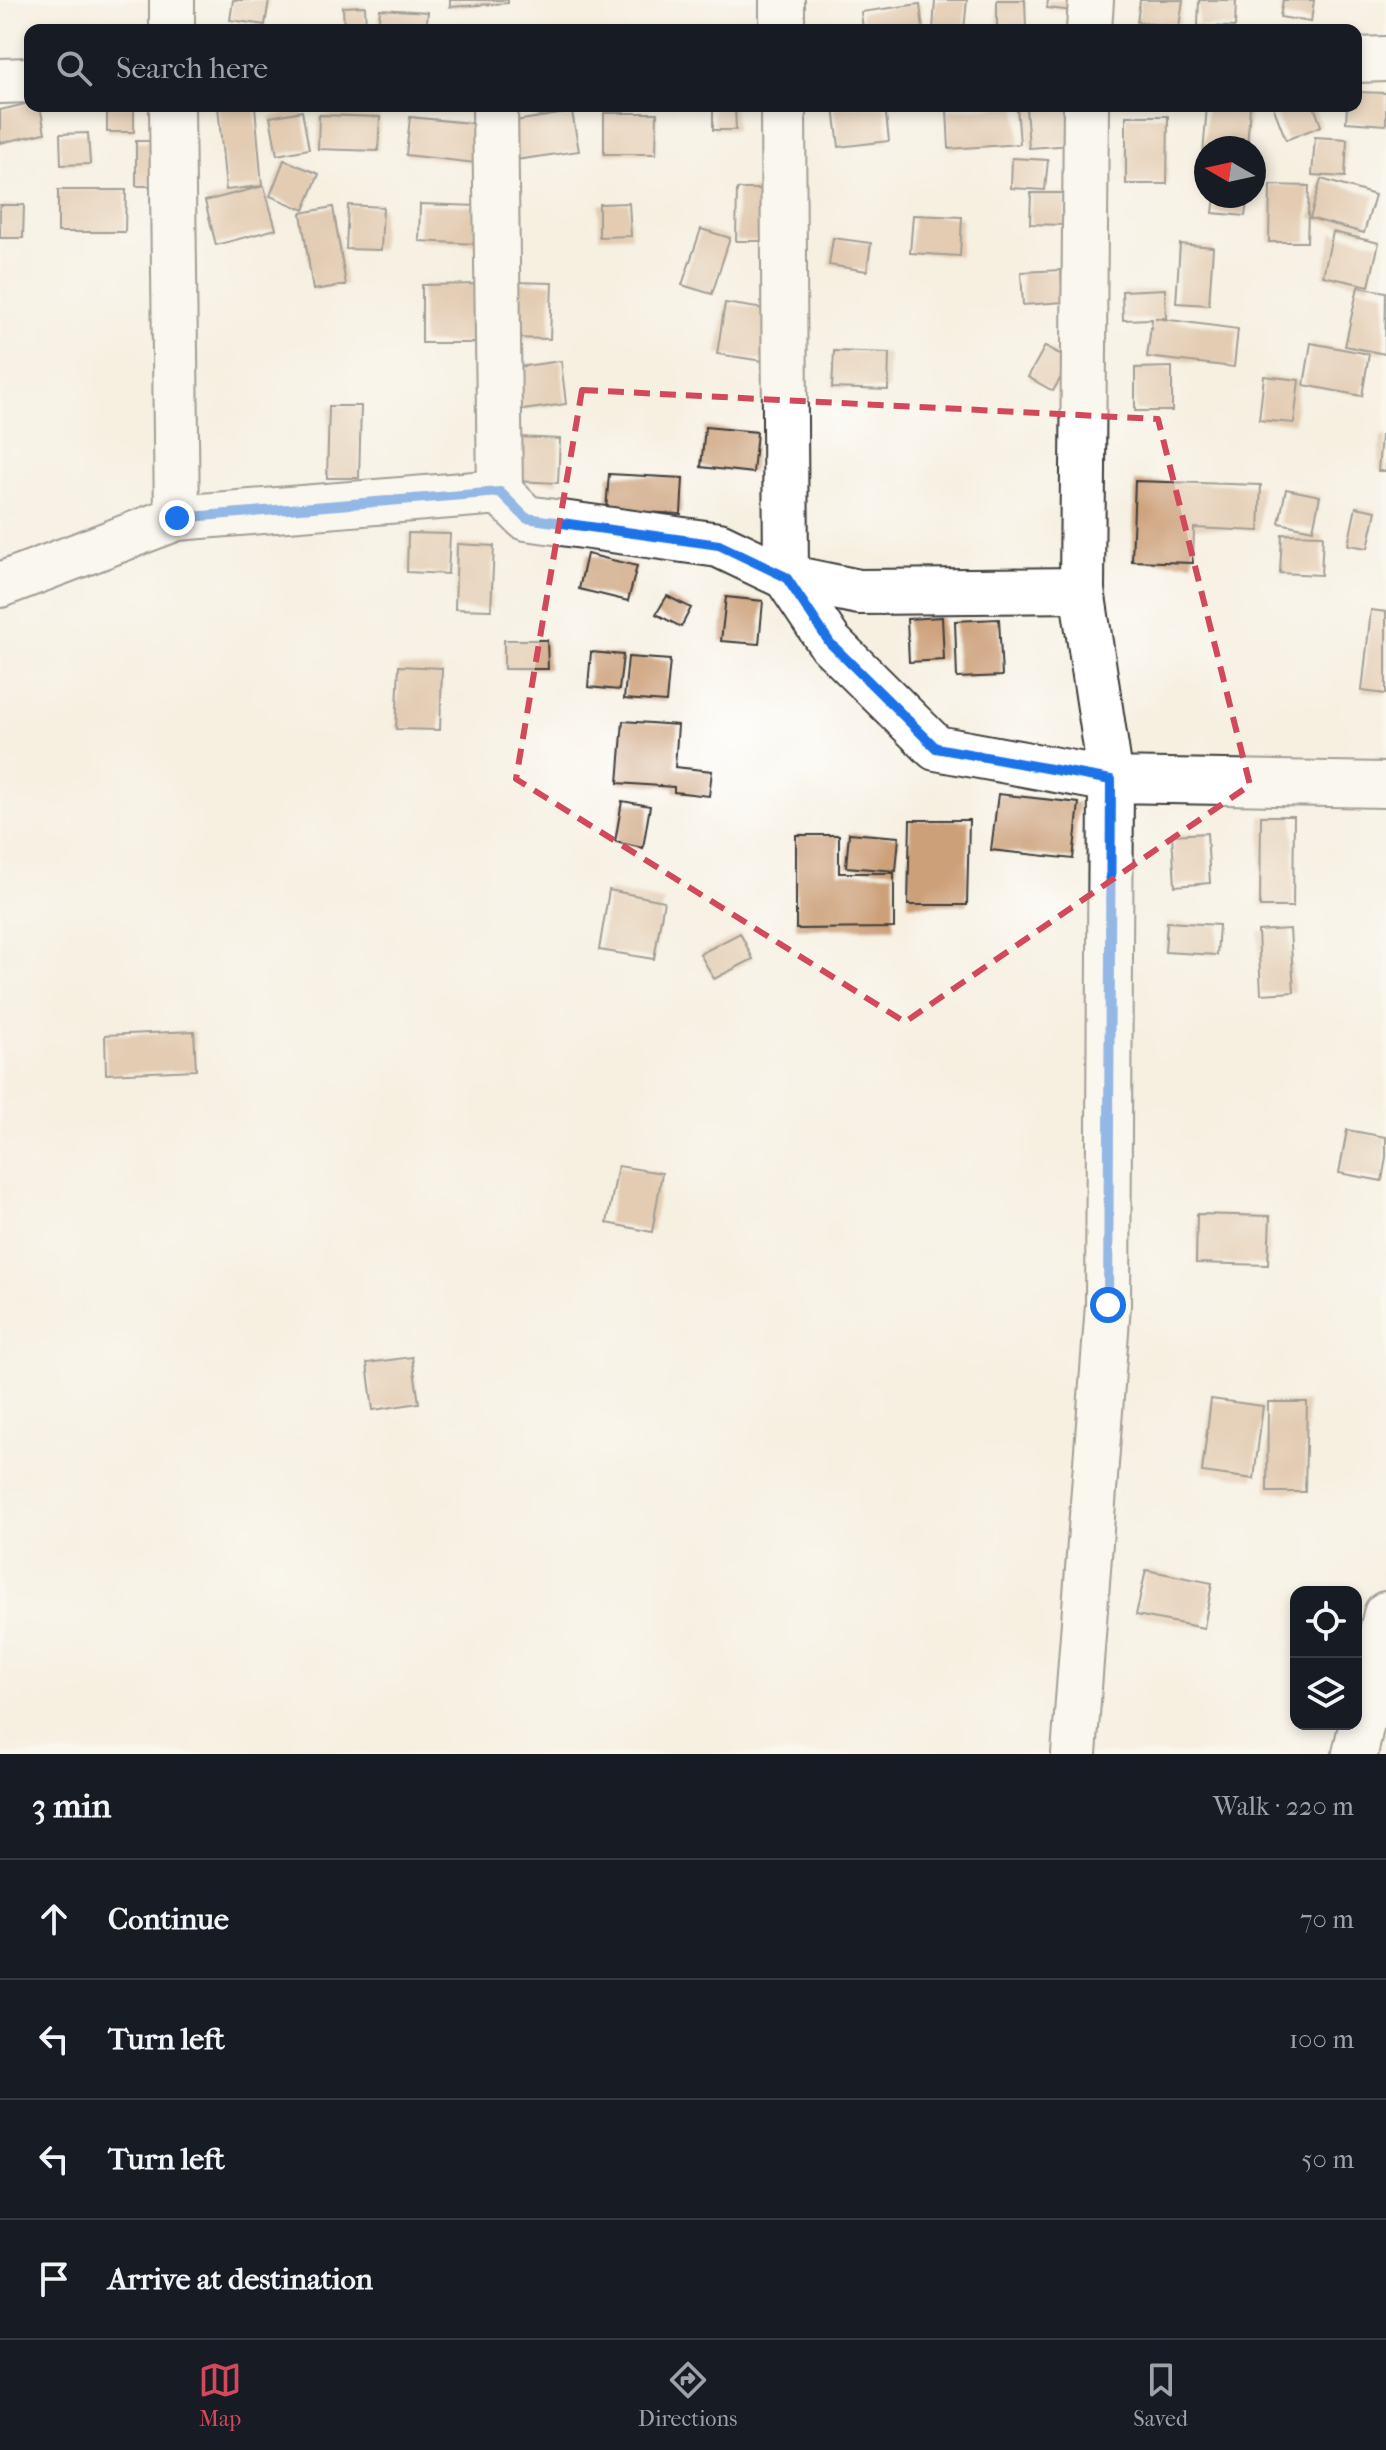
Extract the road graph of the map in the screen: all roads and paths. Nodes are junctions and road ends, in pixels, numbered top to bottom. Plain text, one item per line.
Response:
1 (172, 0) edge
2 (782, 0) edge
3 (1091, 0) edge
4 (172, 24) edge
5 (782, 24) edge
6 (1089, 24) edge
7 (1386, 59) edge
8 (1362, 60) edge
9 (24, 80) edge
10 (0, 81) edge
11 (172, 112) edge
12 (495, 112) edge
13 (783, 112) edge
14 (1086, 112) edge
15 (500, 492) junction
16 (177, 518) junction
17 (786, 577) junction
18 (0, 585) edge
19 (1082, 590) junction
20 (1111, 780) junction
21 (1386, 785) edge
22 (1386, 1614) edge
23 (1074, 1754) edge
24 (1355, 1754) edge

1 - 4 street
2 - 5 street
3 - 6 street
7 - 8 street
9 - 10 street
11 - 16 street
12 - 15 street
13 - 17 street
14 - 19 street
15 - 16 street
15 - 17 street
16 - 18 street
17 - 19 street
17 - 20 street
19 - 20 street
20 - 21 street
20 - 23 street
22 - 24 street

